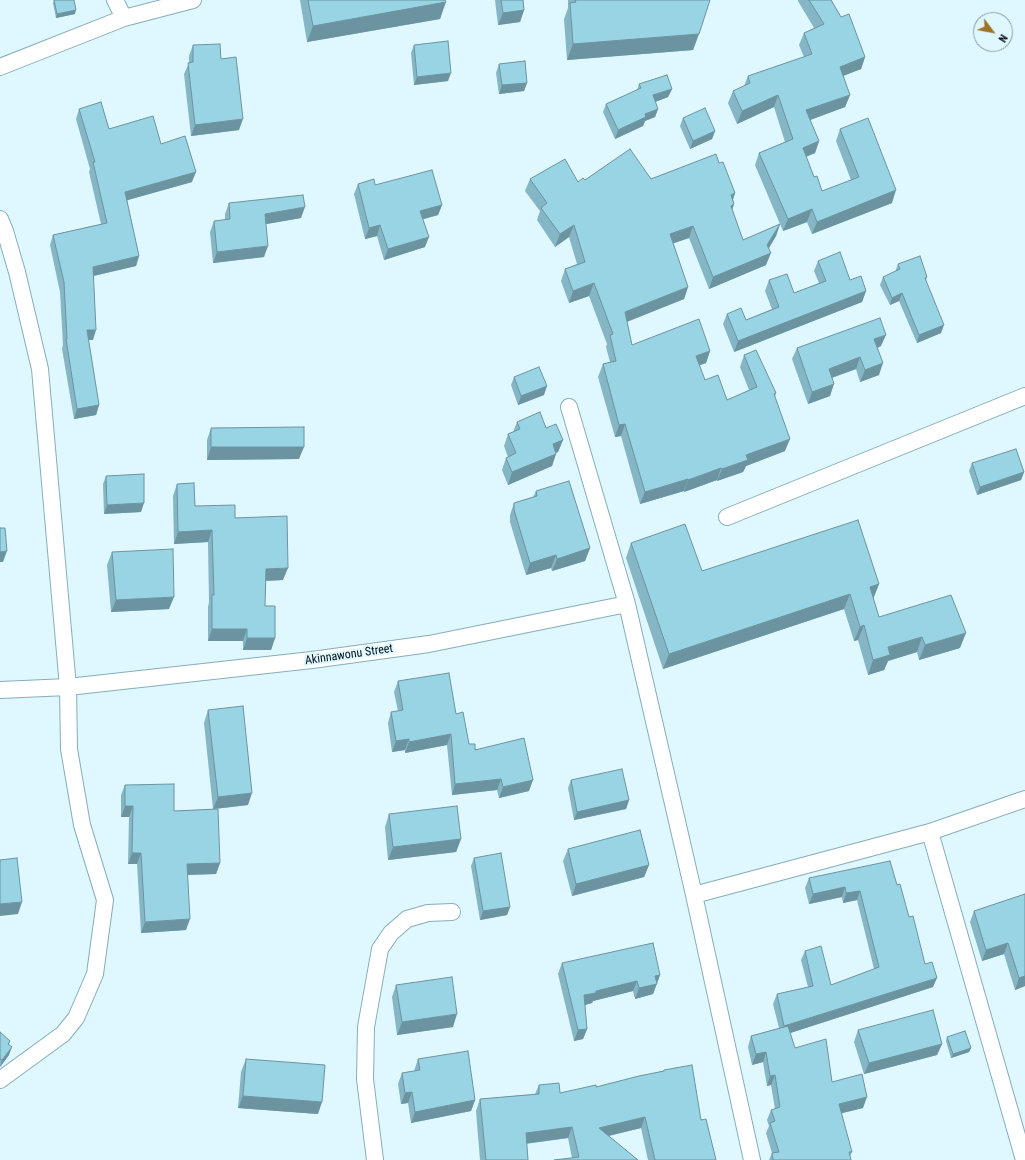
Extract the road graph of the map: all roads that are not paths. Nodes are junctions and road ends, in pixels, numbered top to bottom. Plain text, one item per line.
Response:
1 (115, 0) edge
2 (193, 0) edge
3 (124, 18) junction
4 (0, 66) edge
5 (0, 219) edge
6 (1025, 396) edge
7 (569, 407) dead end
8 (727, 517) dead end
9 (627, 604) junction
10 (68, 687) junction
11 (0, 690) edge
12 (1025, 799) edge
13 (930, 832) junction
14 (694, 895) junction
15 (452, 912) dead end
16 (0, 1080) edge
17 (375, 1160) edge
18 (752, 1160) edge
19 (1024, 1160) edge

1 - 3 street
2 - 3 street
3 - 4 street
5 - 10 street
6 - 8 street
7 - 9 street
9 - 10 street, Akinnawonu Street
9 - 14 street
10 - 11 street, Akinnawonu Street
10 - 16 street
12 - 13 street
13 - 14 street
13 - 19 street
14 - 18 street
15 - 17 street

